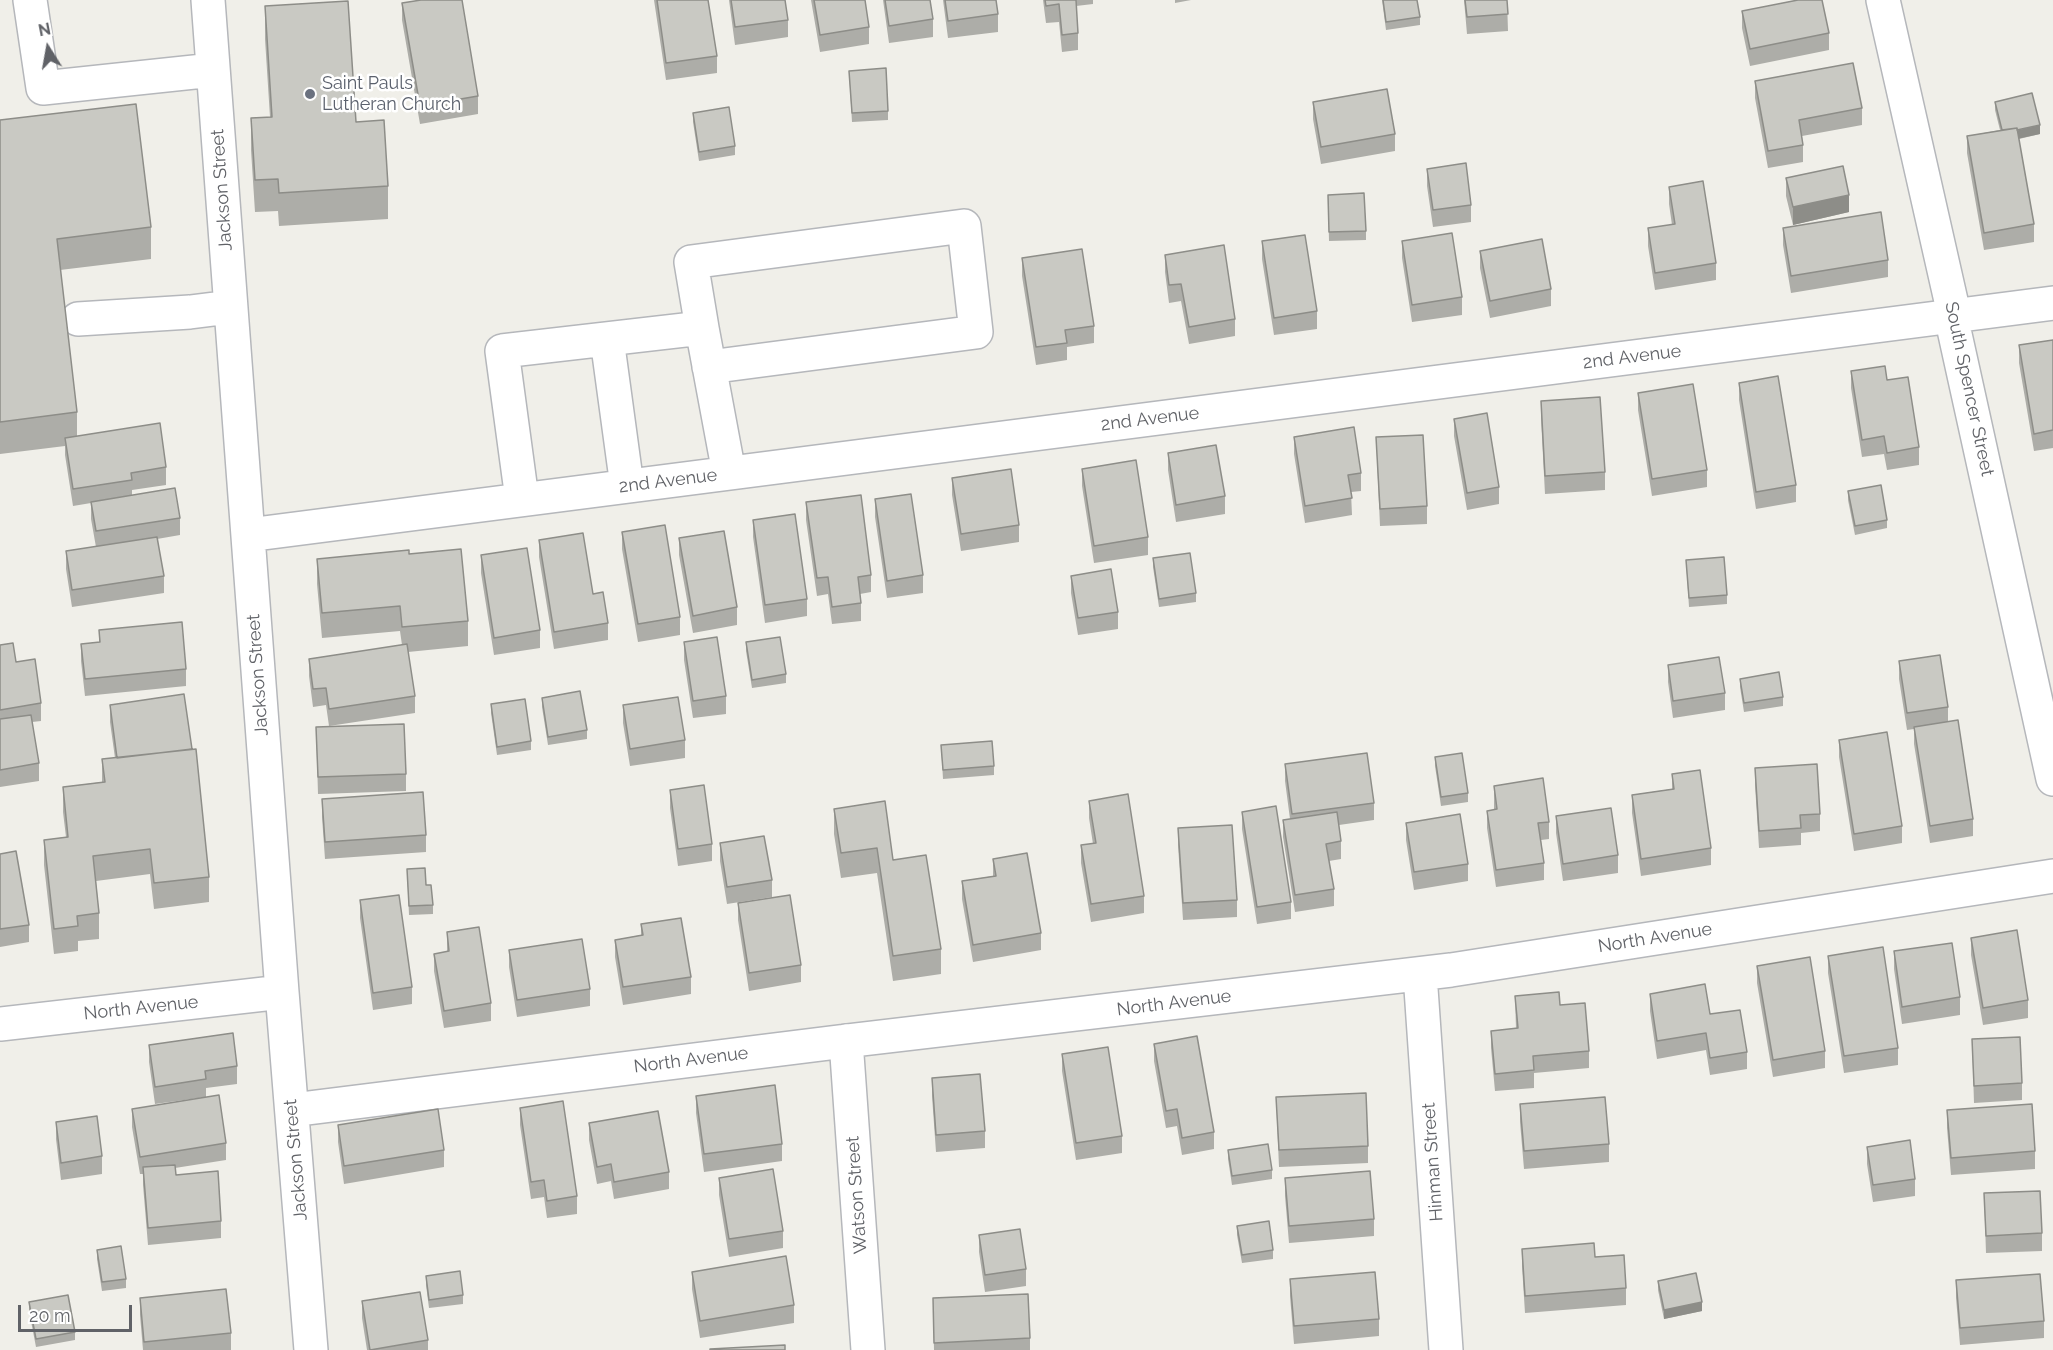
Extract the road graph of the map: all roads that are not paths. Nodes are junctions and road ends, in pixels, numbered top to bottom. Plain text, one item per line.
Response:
1 (30, 0) edge
2 (208, 0) edge
3 (1883, 0) edge
4 (213, 70) junction
5 (2053, 303) edge
6 (230, 308) junction
7 (1951, 316) junction
8 (78, 319) dead end
9 (702, 328) junction
10 (607, 339) junction
11 (709, 368) junction
12 (729, 473) junction
13 (627, 486) junction
14 (522, 500) junction
15 (248, 535) junction
16 (2053, 779) edge
17 (2053, 876) edge
18 (1420, 974) junction
19 (282, 992) junction
20 (0, 1024) edge
21 (846, 1041) junction
22 (292, 1110) junction
23 (311, 1350) edge
24 (868, 1350) edge
25 (1446, 1350) edge

1 - 4 street
2 - 4 street, Jackson Street
3 - 7 street, South Spencer Street
4 - 6 street, Jackson Street
5 - 7 street, 2nd Avenue
6 - 8 street
6 - 15 street, Jackson Street
7 - 12 street, 2nd Avenue
7 - 16 street, South Spencer Street
9 - 10 street
9 - 11 street
9 - 11 street
10 - 13 street
10 - 14 street
11 - 12 street
12 - 13 street, 2nd Avenue
13 - 14 street, 2nd Avenue
14 - 15 street, 2nd Avenue
15 - 19 street, Jackson Street
17 - 18 street, North Avenue
18 - 21 street, North Avenue
18 - 25 street, Hinman Street
19 - 20 street, North Avenue
19 - 22 street, Jackson Street
21 - 22 street, North Avenue
21 - 24 street, Watson Street
22 - 23 street, Jackson Street

